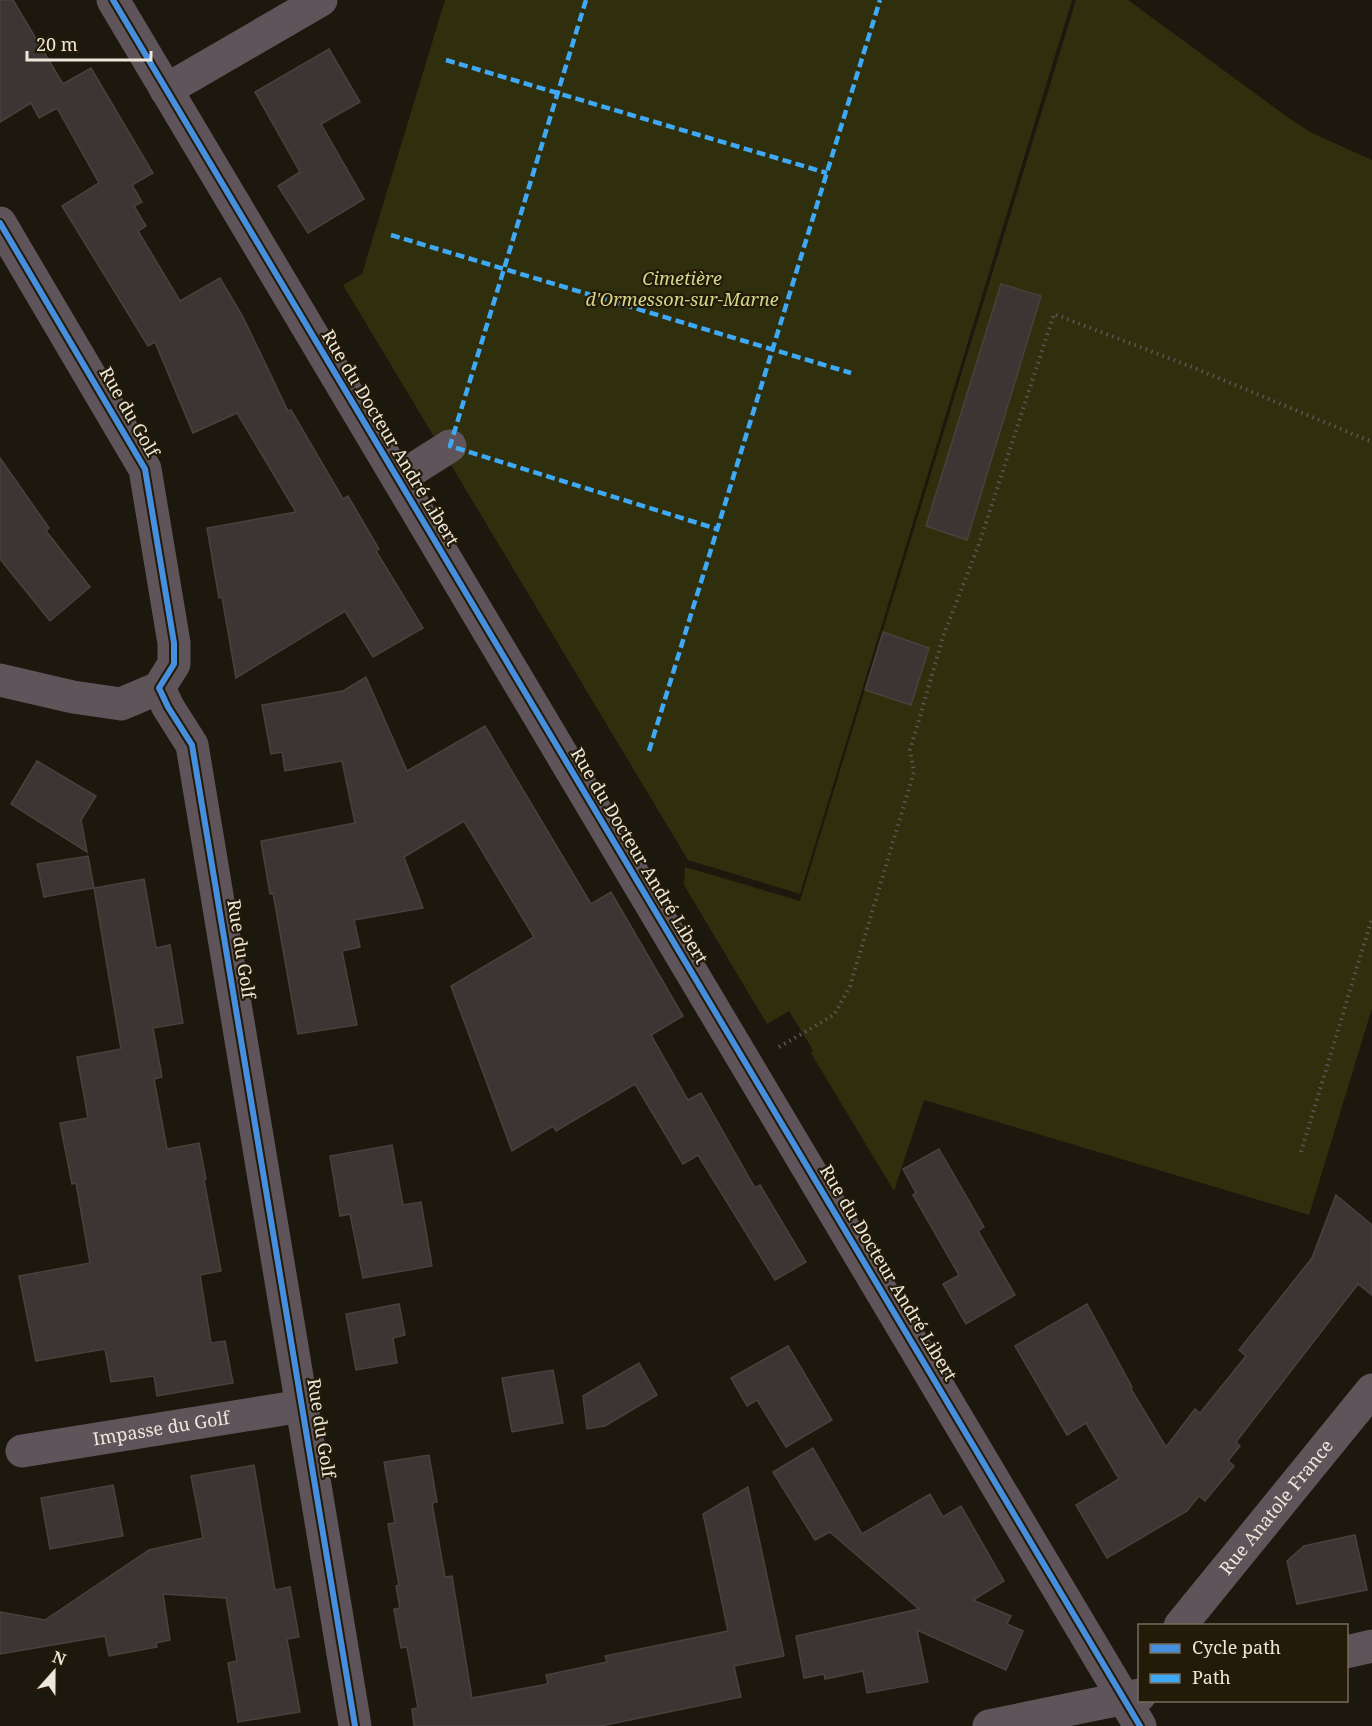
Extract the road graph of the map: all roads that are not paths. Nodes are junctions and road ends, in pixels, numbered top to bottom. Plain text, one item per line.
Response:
1 (113, 0) edge
2 (321, 0) edge
3 (166, 90) junction
4 (0, 223) edge
5 (450, 446) dead end
6 (398, 479) junction
7 (0, 680) edge
8 (159, 688) junction
9 (1372, 1390) edge
10 (302, 1406) junction
11 (22, 1451) dead end
12 (1182, 1624) edge
13 (1372, 1646) edge
14 (1348, 1652) edge
15 (1134, 1690) edge
16 (356, 1726) edge
17 (989, 1726) edge
18 (1140, 1726) edge

1 - 3 street, Rue du Docteur André Libert
2 - 3 street
3 - 6 street, Rue du Docteur André Libert
4 - 8 street, Rue du Golf
5 - 6 street
6 - 15 street, Rue du Docteur André Libert
7 - 8 street
8 - 10 street, Rue du Golf
9 - 12 street, Rue Anatole France
10 - 11 street, Impasse du Golf
10 - 16 street, Rue du Golf
13 - 14 street
15 - 17 street
15 - 18 street, Rue du Docteur André Libert

